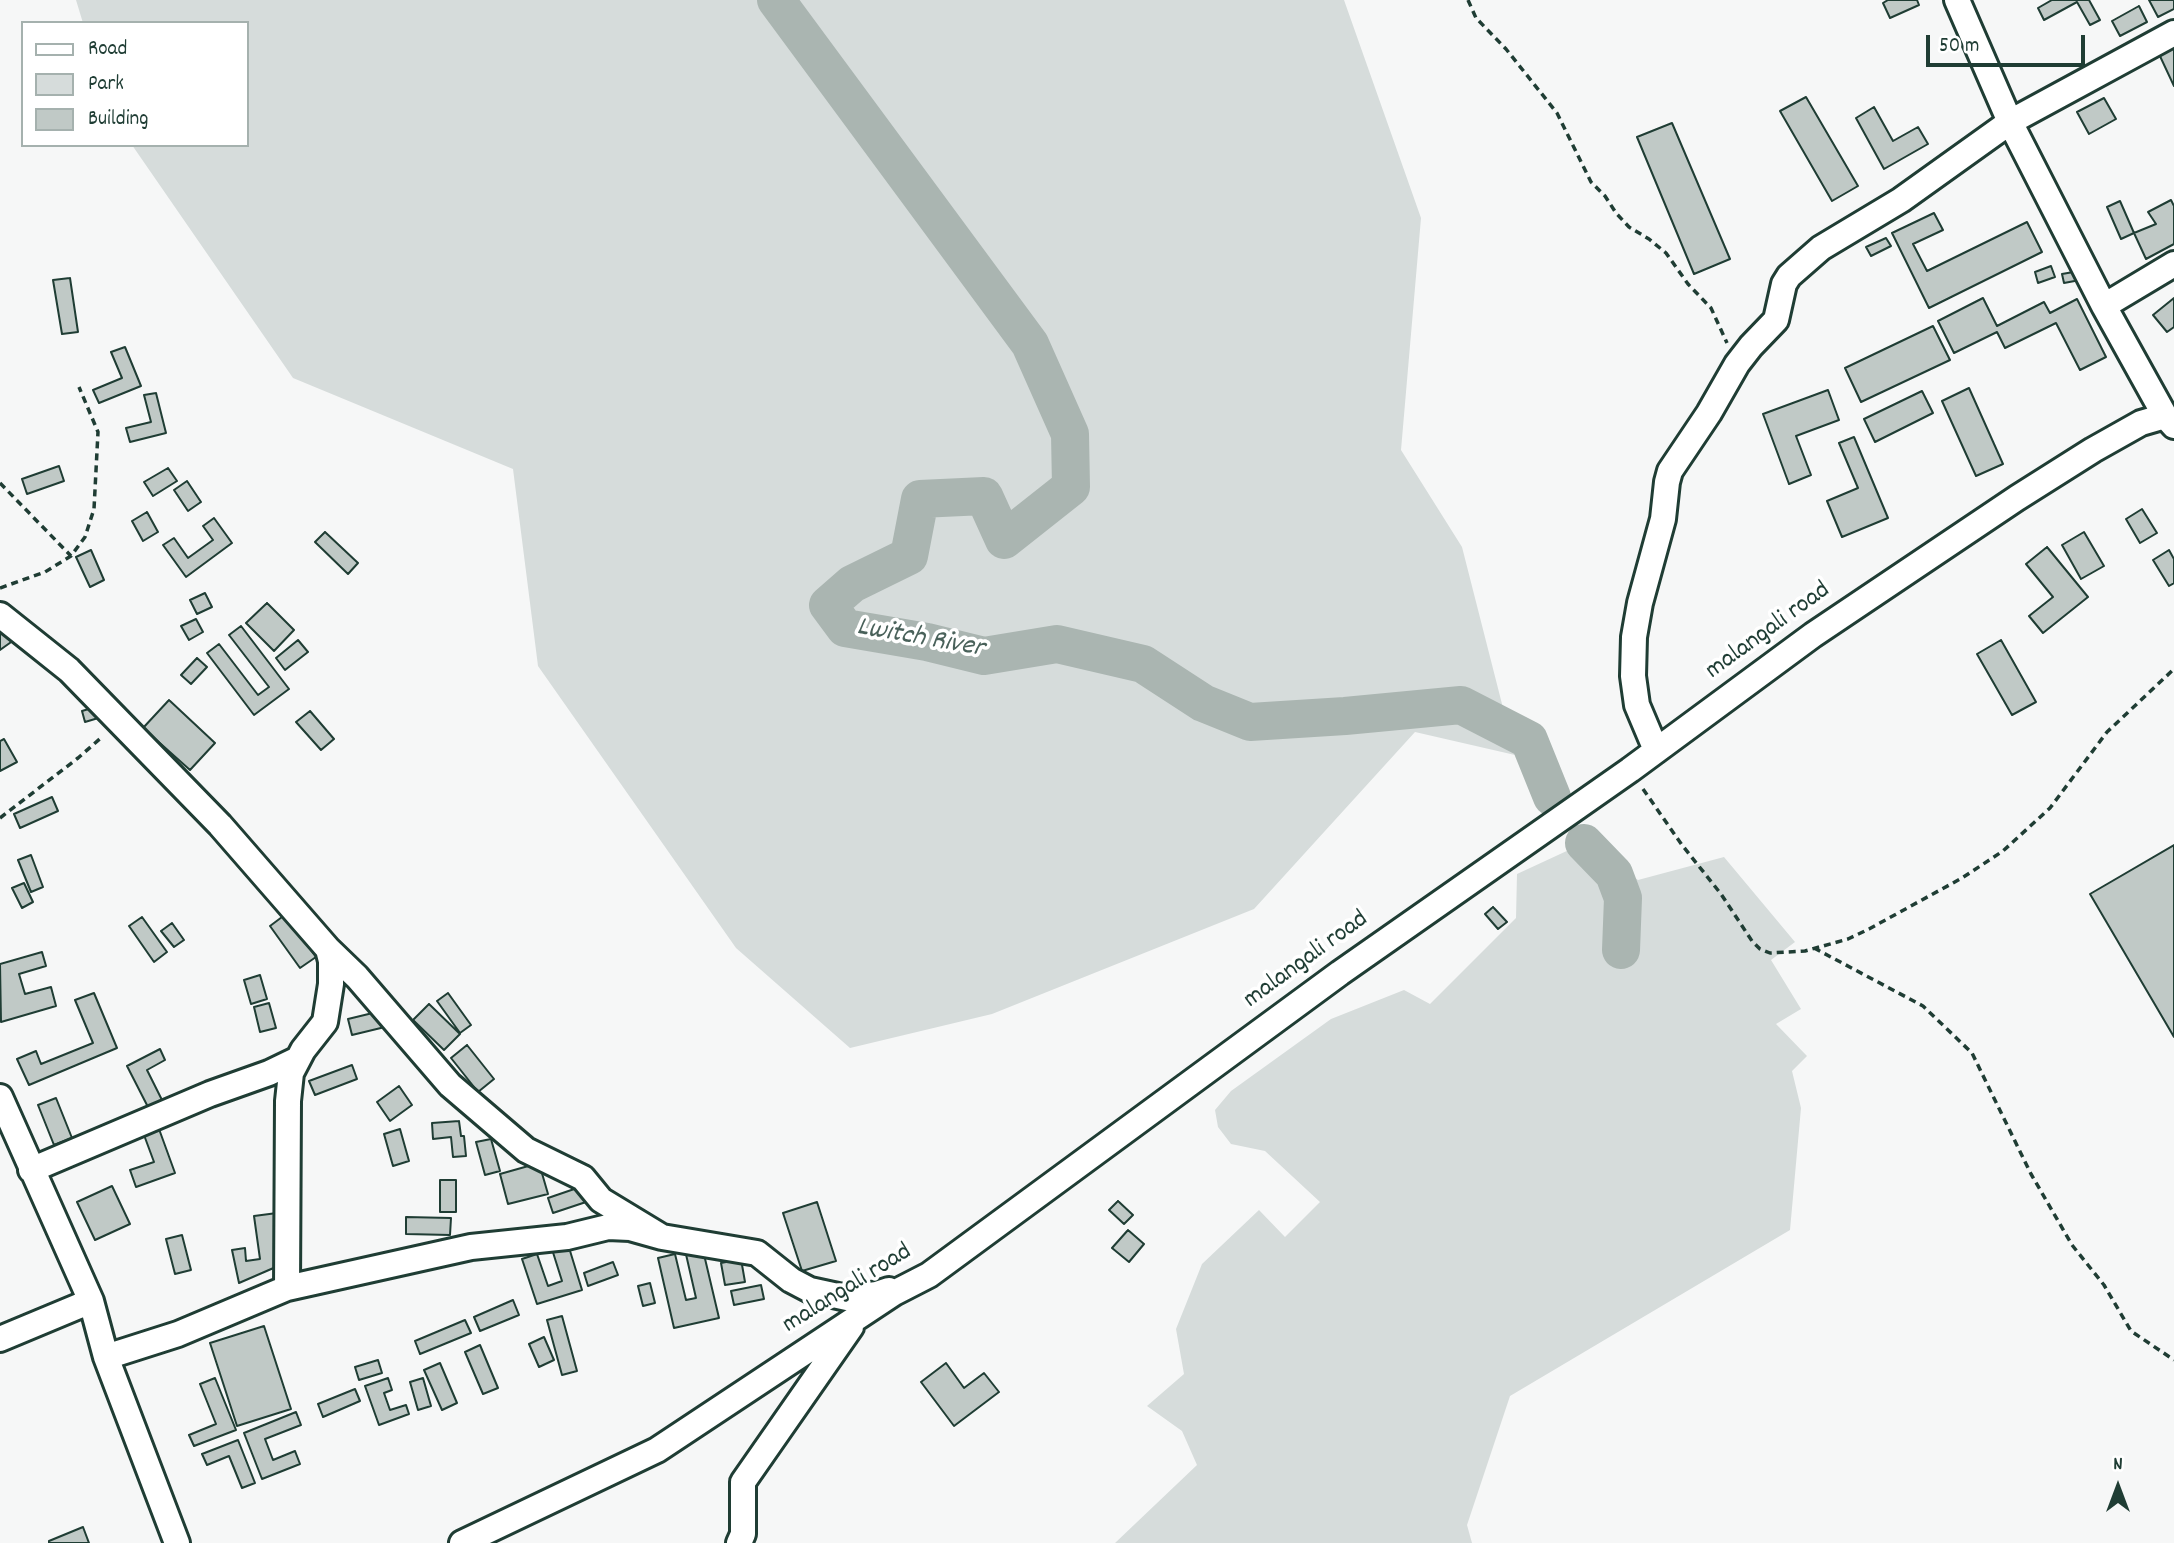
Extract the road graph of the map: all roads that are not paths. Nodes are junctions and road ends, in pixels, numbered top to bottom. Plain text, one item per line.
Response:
1 (1957, 0) edge
2 (2174, 33) edge
3 (2010, 122) junction
4 (2174, 264) edge
5 (2104, 306) junction
6 (2169, 421) edge
7 (0, 615) edge
8 (1656, 750) junction
9 (328, 949) junction
10 (298, 1059) junction
11 (0, 1097) edge
12 (31, 1170) junction
13 (662, 1237) junction
14 (929, 1275) junction
15 (287, 1288) junction
16 (91, 1301) junction
17 (858, 1318) junction
18 (0, 1339) edge
19 (106, 1357) junction
20 (177, 1543) edge
21 (462, 1543) edge
22 (739, 1543) edge

1 - 3 street
2 - 3 street
3 - 5 street
3 - 8 street
4 - 5 street
5 - 6 street
6 - 8 street, malangali road
7 - 9 street
8 - 14 street, malangali road
9 - 10 street
9 - 13 street
10 - 12 street
10 - 15 street
11 - 12 street
12 - 16 street
13 - 14 street
13 - 15 street
14 - 17 street, malangali road
15 - 19 street
16 - 18 street
16 - 19 street
17 - 21 street, malangali road
17 - 22 street
19 - 20 street

